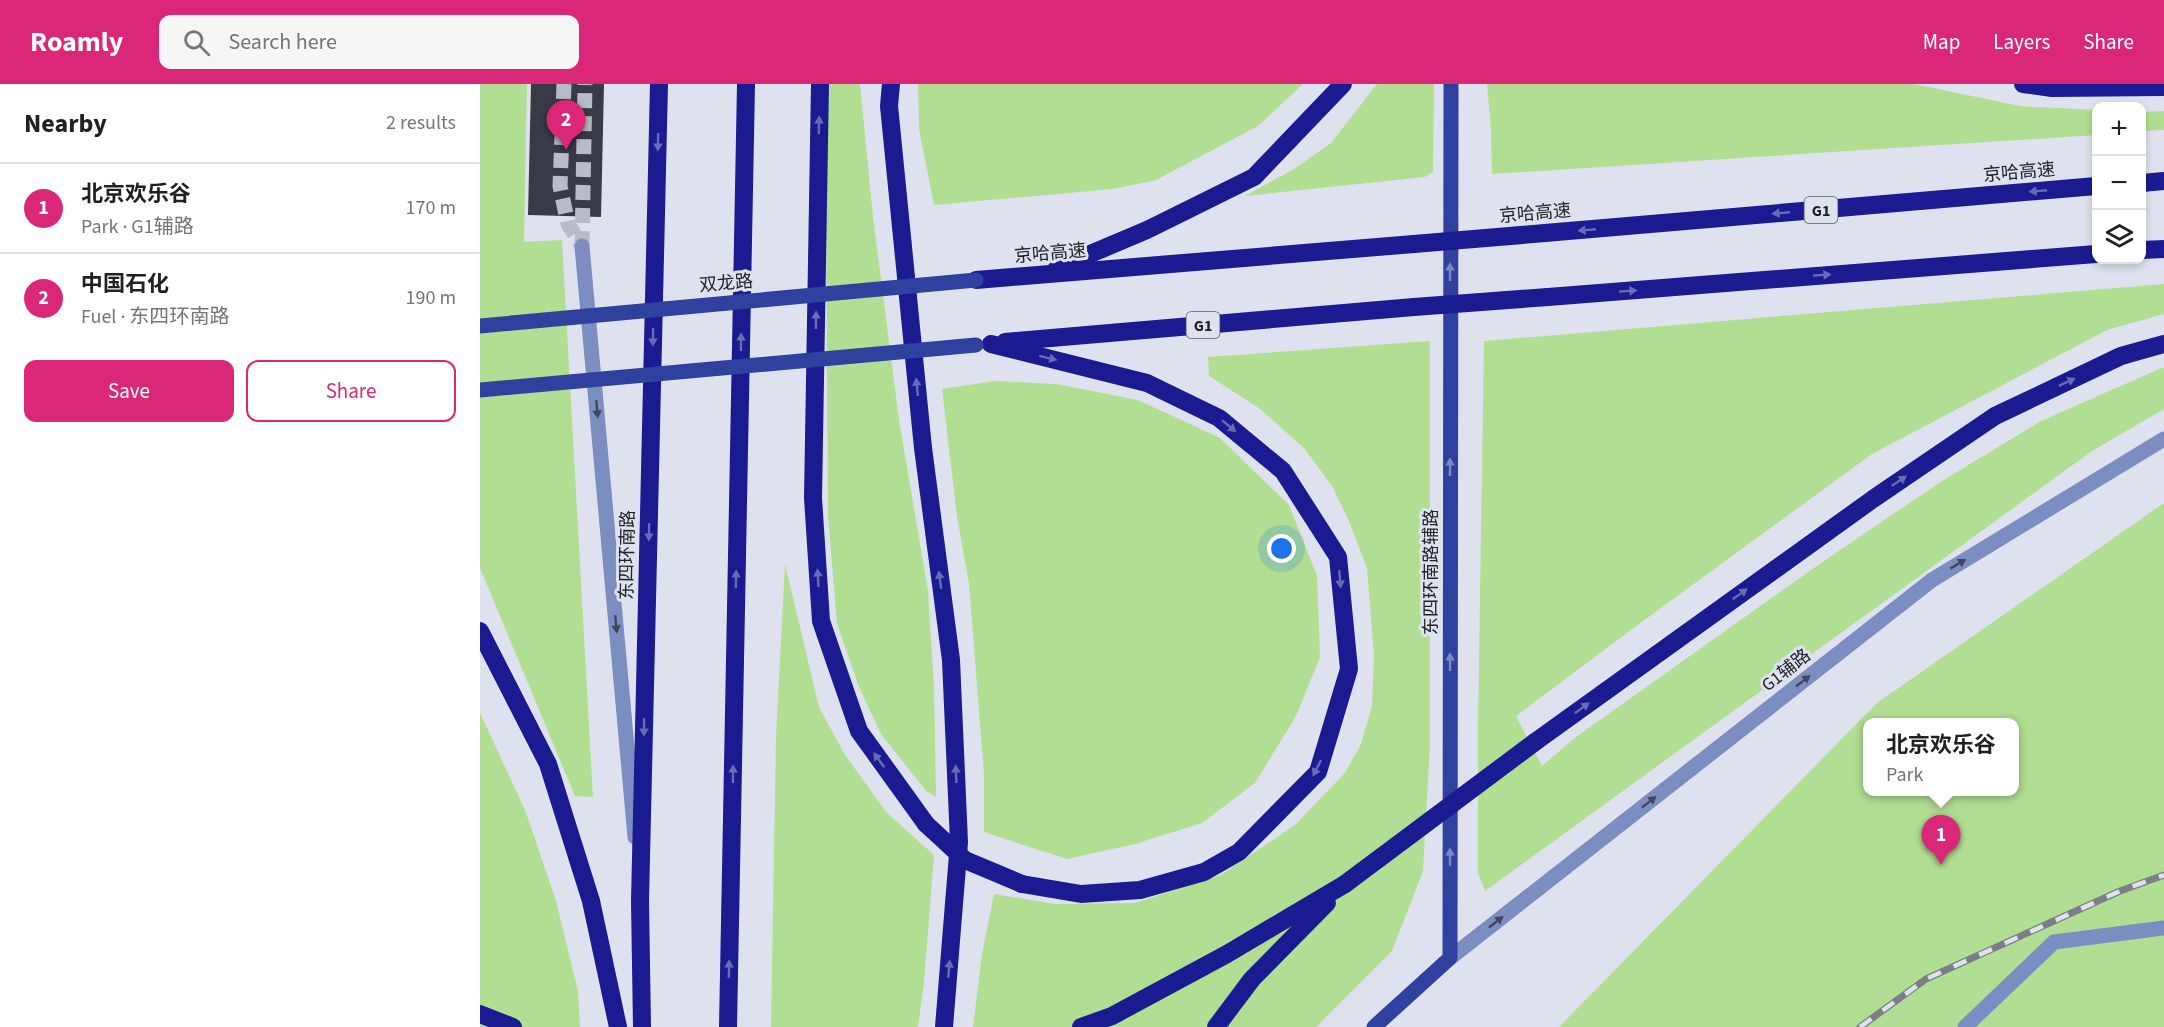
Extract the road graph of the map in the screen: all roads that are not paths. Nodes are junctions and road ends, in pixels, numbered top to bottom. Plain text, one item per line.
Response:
1 (659, 84) edge
2 (746, 84) edge
3 (820, 84) edge
4 (891, 84) edge
5 (1343, 84) edge
6 (1451, 84) edge
7 (2024, 84) edge
8 (2164, 87) edge
9 (2164, 181) edge
10 (2146, 183) edge
11 (2092, 186) edge
12 (582, 246) dead end
13 (2164, 249) edge
14 (2146, 250) edge
15 (2092, 254) edge
16 (1041, 274) junction
17 (976, 280) joint
18 (480, 326) edge
19 (984, 344) junction
20 (2164, 344) edge
21 (480, 390) edge
22 (2164, 439) edge
23 (480, 631) edge
24 (1345, 884) junction
25 (640, 901) junction
26 (2164, 928) edge
27 (1450, 958) junction
28 (480, 1014) edge
29 (513, 1027) edge
30 (618, 1027) edge
31 (642, 1027) edge
32 (728, 1027) edge
33 (945, 1027) edge
34 (1081, 1027) edge
35 (1216, 1027) edge
36 (1374, 1027) edge
37 (1965, 1027) edge

1 -> 25 highway, 东四环南路
32 -> 2 highway
19 -> 3 highway, bridge
33 -> 4 highway
5 - 16 highway
27 -> 6 main road, 东四环南路辅路
7 - 8 highway
9 - 10 highway
11 -> 16 highway, 京哈高速 / G1, bridge
12 -> 25 street
13 - 14 highway
19 -> 15 highway, G1, bridge
16 - 17 highway, 京哈高速 / G1
17 - 18 main road, 双龙路, bridge
19 - 21 main road, bridge
24 -> 20 highway, bridge
27 -> 22 street, G1辅路
23 - 30 highway
24 - 34 highway
24 - 35 highway
25 - 31 highway, 东四环南路
26 - 37 street
27 - 36 main road
28 - 29 highway

